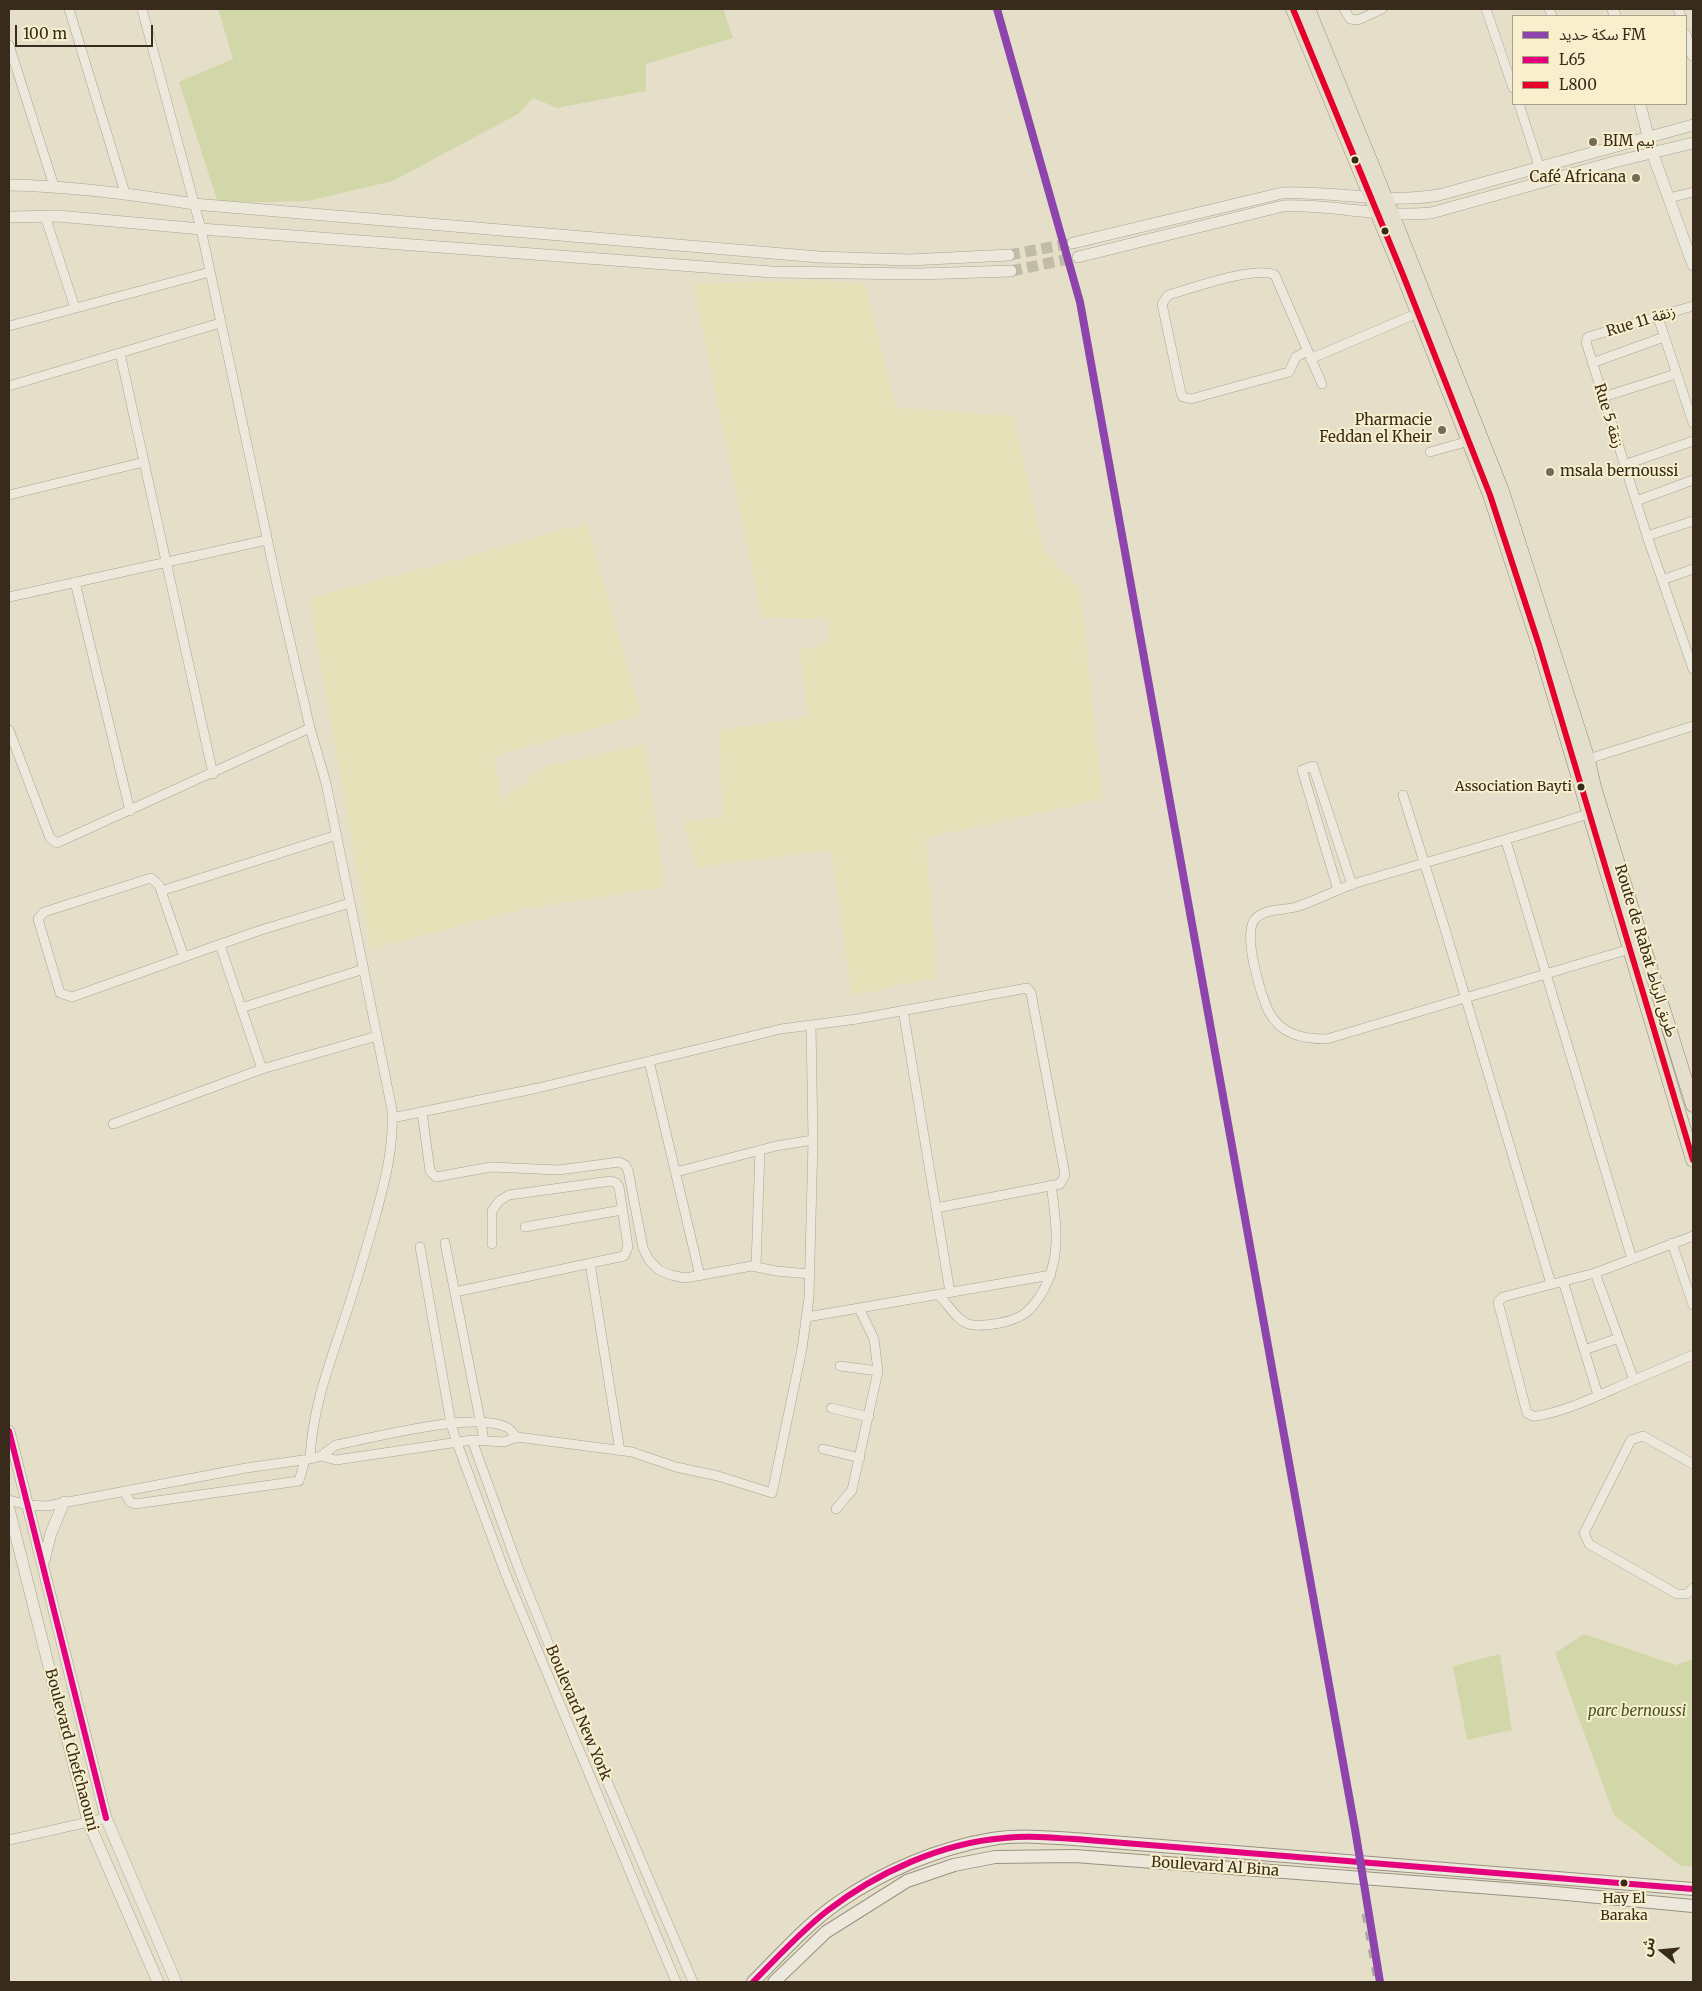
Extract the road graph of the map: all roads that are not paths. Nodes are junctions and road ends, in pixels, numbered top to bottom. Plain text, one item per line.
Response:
1 (69, 9) edge
2 (142, 9) edge
3 (1292, 9) edge
4 (1308, 9) edge
5 (1344, 9) edge
6 (1382, 9) edge
7 (1486, 9) edge
8 (1687, 40) edge
9 (9, 45) edge
10 (1690, 56) edge
11 (1512, 85) edge
12 (1519, 105) edge
13 (1640, 105) edge
14 (1693, 125) edge
15 (1648, 136) junction
16 (1693, 144) edge
17 (1652, 152) junction
18 (1539, 166) junction
19 (9, 185) edge
20 (54, 186) junction
21 (1693, 192) edge
22 (125, 193) junction
23 (1370, 197) junction
24 (1386, 198) junction
25 (1670, 198) junction
26 (194, 204) junction
27 (1377, 213) junction
28 (1392, 214) junction
29 (45, 216) junction
30 (9, 217) edge
31 (201, 229) junction
32 (1073, 243) tunnel mouth
33 (1009, 255) tunnel mouth
34 (1078, 256) tunnel mouth
35 (868, 259) junction
36 (1693, 265) edge
37 (1011, 271) tunnel mouth
38 (210, 272) junction
39 (870, 274) junction
40 (1693, 306) edge
41 (76, 308) junction
42 (1418, 313) junction
43 (1658, 317) junction
44 (220, 323) junction
45 (9, 326) edge
46 (1588, 337) joint
47 (1664, 337) junction
48 (120, 353) junction
49 (1309, 355) junction
50 (1592, 363) junction
51 (1676, 374) junction
52 (1322, 384) dead end
53 (9, 386) edge
54 (1603, 397) junction
55 (1691, 408) edge
56 (1693, 423) edge
57 (1469, 441) junction
58 (1693, 441) edge
59 (1430, 452) dead end
60 (144, 462) junction
61 (1624, 465) junction
62 (1693, 480) edge
63 (9, 495) edge
64 (1636, 501) junction
65 (1693, 520) edge
66 (1647, 536) junction
67 (267, 540) junction
68 (166, 561) junction
69 (1693, 569) edge
70 (1662, 580) junction
71 (75, 582) junction
72 (9, 597) edge
73 (1691, 654) edge
74 (1693, 669) edge
75 (1693, 726) edge
76 (310, 728) junction
77 (9, 730) edge
78 (1581, 762) junction
79 (213, 774) junction
80 (1403, 795) dead end
81 (130, 811) junction
82 (1588, 814) junction
83 (1330, 817) junction
84 (1317, 822) junction
85 (336, 834) junction
86 (1506, 841) junction
87 (1425, 863) junction
88 (1352, 884) junction
89 (1338, 890) junction
90 (161, 891) junction
91 (350, 903) junction
92 (220, 945) junction
93 (1630, 950) junction
94 (184, 957) junction
95 (364, 969) junction
96 (1547, 975) junction
97 (1465, 1000) junction
98 (241, 1008) junction
99 (903, 1010) junction
100 (811, 1025) junction
101 (377, 1036) junction
102 (649, 1061) junction
103 (262, 1069) junction
104 (1693, 1106) edge
105 (422, 1112) junction
106 (392, 1118) junction
107 (113, 1124) dead end
108 (813, 1140) junction
109 (760, 1150) junction
110 (1693, 1160) edge
111 (676, 1172) junction
112 (1052, 1185) junction
113 (936, 1208) junction
114 (622, 1210) junction
115 (524, 1227) dead end
116 (1693, 1236) edge
117 (446, 1243) dead end
118 (1672, 1243) junction
119 (492, 1244) dead end
120 (420, 1246) dead end
121 (1632, 1259) junction
122 (590, 1264) junction
123 (756, 1266) junction
124 (1595, 1273) junction
125 (810, 1274) junction
126 (1051, 1275) junction
127 (700, 1276) junction
128 (1563, 1281) junction
129 (1551, 1284) junction
130 (455, 1292) junction
131 (950, 1292) junction
132 (938, 1294) junction
133 (1693, 1305) edge
134 (859, 1308) junction
135 (807, 1316) junction
136 (1619, 1338) junction
137 (1584, 1350) junction
138 (1693, 1356) edge
139 (840, 1366) dead end
140 (878, 1371) junction
141 (1634, 1380) junction
142 (1598, 1396) junction
143 (830, 1408) dead end
144 (869, 1417) junction
145 (479, 1422) junction
146 (451, 1424) junction
147 (9, 1431) edge
148 (517, 1437) junction
149 (472, 1440) junction
150 (484, 1440) junction
151 (457, 1443) junction
152 (823, 1449) dead end
153 (620, 1451) junction
154 (321, 1456) junction
155 (860, 1458) junction
156 (308, 1459) junction
157 (1693, 1464) edge
158 (124, 1491) junction
159 (9, 1500) edge
160 (64, 1502) junction
161 (27, 1505) junction
162 (836, 1509) dead end
163 (9, 1510) edge
164 (43, 1565) junction
165 (519, 1570) junction
166 (506, 1575) junction
167 (1693, 1588) edge
168 (553, 1655) junction
169 (541, 1658) junction
170 (67, 1665) junction
171 (50, 1670) junction
172 (620, 1813) junction
173 (106, 1818) junction
174 (608, 1820) junction
175 (88, 1821) junction
176 (9, 1840) edge
177 (1693, 1889) edge
178 (1693, 1906) edge
179 (158, 1982) edge
180 (176, 1982) edge
181 (676, 1982) edge
182 (692, 1982) edge
183 (753, 1982) edge
184 (774, 1982) edge

1 - 22 street
2 - 26 street
3 - 23 main road, Route de Rabat طريق الرباط
4 - 24 main road, Route de Rabat طريق الرباط
5 - 6 street
7 - 11 street
8 - 10 street
9 - 20 street
12 - 18 street
13 - 15 street
14 - 15 street
15 - 17 street
15 - 18 street
16 - 17 street
17 - 25 street
17 - 28 street
18 - 24 street
19 - 20 street
20 - 22 street
21 - 25 street
22 - 26 street
23 - 24 street
23 - 27 main road, Route de Rabat طريق الرباط
23 - 32 street
24 - 28 main road, Route de Rabat طريق الرباط
25 - 36 street
26 - 31 street
26 - 35 street
27 - 28 street
27 - 34 street
27 - 42 main road, Route de Rabat طريق الرباط
28 - 78 main road, Route de Rabat طريق الرباط
29 - 30 street
29 - 31 street
29 - 41 street
31 - 38 street
31 - 39 street
33 - 35 street
35 - 39 street
37 - 39 street
38 - 41 street
38 - 44 street
40 - 43 street, Rue 11 زنقة
41 - 45 street
42 - 49 street
42 - 57 main road, Route de Rabat طريق الرباط
43 - 46 street, Rue 11 زنقة
43 - 47 street
44 - 48 street
44 - 67 street
46 - 50 street, Rue 5 زنقة
47 - 50 street
47 - 51 street
48 - 53 street
48 - 60 street
49 - 49 street
49 - 52 street
50 - 54 street, Rue 5 زنقة
51 - 54 street
51 - 55 street
54 - 61 street, Rue 5 زنقة
55 - 56 street
57 - 59 street
57 - 78 main road, Route de Rabat طريق الرباط
58 - 61 street
60 - 63 street
60 - 68 street
61 - 64 street, Rue 5 زنقة
62 - 64 street
64 - 66 street, Rue 5 زنقة
65 - 66 street
66 - 70 street, Rue 5 زنقة
67 - 68 street
67 - 76 street
68 - 71 street
68 - 79 street
69 - 70 street
70 - 73 street, Rue 5 زنقة
71 - 72 street
71 - 81 street
73 - 74 street, Rue 5 زنقة
75 - 78 street
76 - 79 street
76 - 85 street
77 - 81 street
78 - 82 main road, Route de Rabat طريق الرباط
78 - 104 main road, Route de Rabat طريق الرباط
79 - 81 street
80 - 87 street
82 - 86 street
82 - 93 main road, Route de Rabat طريق الرباط
83 - 84 street
83 - 84 street
83 - 88 street
84 - 89 street
85 - 90 street
85 - 91 street
86 - 87 street
86 - 96 street
87 - 88 street
87 - 97 street
88 - 89 street
89 - 97 street
90 - 94 street
90 - 94 street
91 - 92 street
91 - 95 street
92 - 94 street
92 - 98 street
93 - 96 street
93 - 110 main road, Route de Rabat طريق الرباط
95 - 98 street
95 - 101 street
96 - 97 street
96 - 121 street
97 - 129 street
98 - 103 street
99 - 100 street
99 - 112 street
99 - 113 street
100 - 102 street
100 - 108 street
101 - 103 street
101 - 106 street
102 - 105 street
102 - 111 street
103 - 107 street
105 - 106 street
105 - 127 street
106 - 156 street
108 - 109 street
108 - 125 street
109 - 111 street
109 - 123 street
111 - 127 street
112 - 113 street
112 - 126 street
113 - 131 street
114 - 115 street
114 - 119 street
114 - 122 street
116 - 118 street
117 - 130 street
118 - 121 street
118 - 133 street
120 - 146 street, Boulevard New York
121 - 124 street
122 - 130 street
122 - 153 street
123 - 125 street
123 - 127 street
124 - 128 street
124 - 136 street
125 - 135 street
126 - 131 street
126 - 132 street
128 - 129 street
128 - 137 street
129 - 142 street
130 - 145 street
131 - 132 street
132 - 134 street
134 - 135 street
134 - 140 street
135 - 153 street
136 - 137 street
136 - 141 street
137 - 142 street
138 - 141 street
139 - 140 street
140 - 144 street
141 - 142 street
143 - 144 street
144 - 155 street
145 - 146 street
145 - 148 street
145 - 150 street
146 - 151 street, Boulevard New York
146 - 154 street
147 - 161 street, Boulevard Chefchaouni
148 - 150 street
148 - 153 street
149 - 150 street
149 - 151 street
149 - 165 street, Boulevard New York
151 - 154 street
151 - 166 street, Boulevard New York
152 - 155 street
154 - 156 street
155 - 162 street
156 - 158 street
156 - 158 street
157 - 167 street
158 - 160 street
159 - 161 street
160 - 161 street
160 - 164 street
161 - 164 street, Boulevard Chefchaouni
163 - 171 street, Boulevard Chefchaouni
164 - 170 street, Boulevard Chefchaouni
165 - 166 street
165 - 168 street, Boulevard New York
166 - 169 street, Boulevard New York
168 - 169 street
168 - 172 street, Boulevard New York
169 - 174 street, Boulevard New York
170 - 171 street
170 - 173 street, Boulevard Chefchaouni
171 - 175 street, Boulevard Chefchaouni
172 - 174 street
172 - 182 street, Boulevard New York
173 - 175 street
173 - 180 street, Boulevard Chefchaouni
174 - 181 street, Boulevard New York
175 - 176 street
175 - 179 street, Boulevard Chefchaouni
177 - 183 main road, Boulevard Al Bina
178 - 184 main road, Boulevard Al Bina

